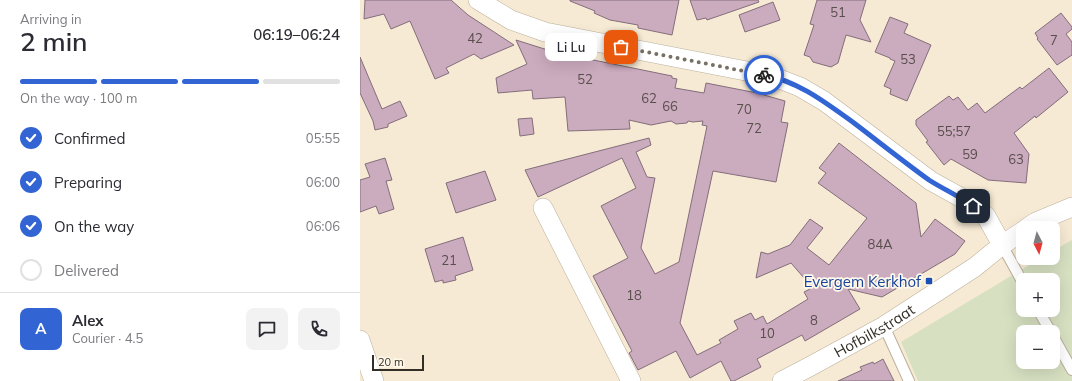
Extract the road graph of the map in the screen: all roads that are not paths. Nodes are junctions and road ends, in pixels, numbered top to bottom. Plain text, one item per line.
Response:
1 (478, 0) edge
2 (1072, 207) edge
3 (543, 208) dead end
4 (1038, 221) edge
5 (1016, 236) edge
6 (1002, 245) junction
7 (1017, 273) edge
8 (884, 326) junction
9 (360, 340) edge
10 (1060, 349) edge
11 (1072, 370) edge
12 (374, 381) edge
13 (631, 381) edge
14 (782, 381) edge
15 (909, 381) edge

1 - 6 street
2 - 4 street
3 - 13 street
5 - 6 street, Hofbilkstraat
6 - 7 lane
6 - 8 street, Hofbilkstraat
8 - 14 street, Hofbilkstraat
8 - 15 lane
9 - 12 street
10 - 11 lane

